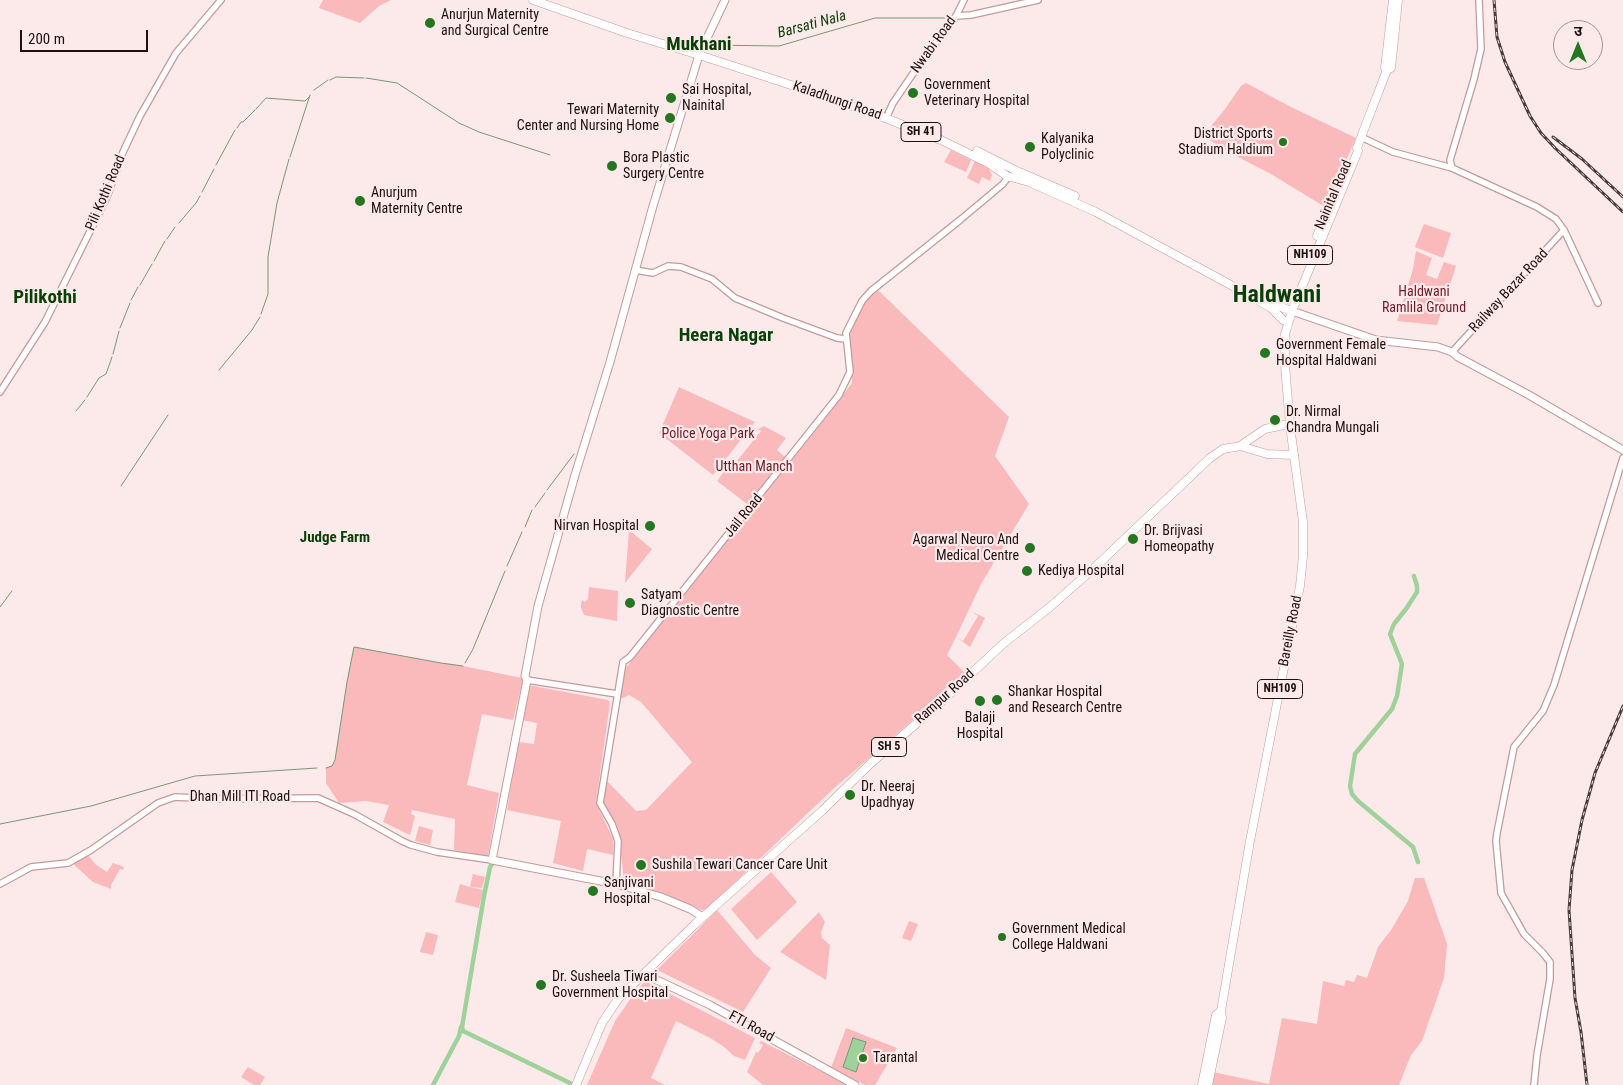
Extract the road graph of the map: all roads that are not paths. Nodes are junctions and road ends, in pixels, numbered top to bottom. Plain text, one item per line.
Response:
1 (221, 0) edge
2 (533, 0) edge
3 (546, 0) edge
4 (725, 0) edge
5 (964, 0) edge
6 (1038, 0) edge
7 (1393, 0) edge
8 (1398, 0) edge
9 (1479, 0) edge
10 (956, 16) junction
11 (608, 24) junction
12 (1393, 24) junction
13 (700, 52) junction
14 (887, 116) junction
15 (1361, 138) junction
16 (1452, 168) junction
17 (1006, 172) junction
18 (1564, 230) junction
19 (635, 270) junction
20 (1598, 303) dead end
21 (1275, 308) junction
22 (1290, 311) junction
23 (1283, 320) junction
24 (846, 339) junction
25 (1452, 352) junction
26 (1285, 366) junction
27 (0, 392) edge
28 (1288, 424) junction
29 (1253, 437) junction
30 (1240, 446) junction
31 (1252, 450) junction
32 (1623, 450) edge
33 (1294, 455) junction
34 (1623, 458) edge
35 (527, 680) junction
36 (617, 694) junction
37 (492, 860) junction
38 (0, 884) edge
39 (616, 884) junction
40 (692, 911) junction
41 (702, 917) junction
42 (694, 926) junction
43 (644, 974) junction
44 (1210, 1057) junction
45 (576, 1085) edge
46 (855, 1085) edge
47 (1202, 1085) edge
48 (1208, 1085) edge
49 (1534, 1085) edge

1 - 27 street, Pili Kothi Road
2 - 11 main road, Kaladhungi Road / SH 41
3 - 11 main road, Kaladhungi Road / SH 41
4 - 13 main road
5 - 10 street, Nwabi Road
6 - 10 street
7 - 12 main road, Nainital Road / NH109
8 - 12 main road, Nainital Road / NH109
9 - 16 street
10 - 14 street, Nwabi Road
11 - 13 main road, Kaladhungi Road / SH 41
12 - 15 main road, Nainital Road / NH109
13 - 14 main road, Kaladhungi Road / SH 41
13 - 19 main road
14 - 17 main road, Kaladhungi Road / SH 41
15 - 16 street
15 - 22 main road, Nainital Road / NH109
16 - 18 street
17 - 21 main road, Kaladhungi Road / SH 41
17 - 24 street, Jail Road
18 - 20 street
18 - 25 street, Railway Bazar Road
19 - 24 street
19 - 35 main road
21 - 22 main road, Kaladhungi Road / SH 41
21 - 23 main road, Kaladhungi Road / SH 41
22 - 23 main road, Nainital Road / NH109
22 - 25 main road
22 - 26 main road, Nainital Road / NH109
23 - 26 main road, Nainital Road / NH109
24 - 36 street, Jail Road
25 - 32 main road
26 - 28 main road, Bareilly Road / NH109
28 - 29 main road, SH 5
28 - 33 main road, Bareilly Road / NH109
29 - 30 main road, SH 5
29 - 31 main road
30 - 31 main road
30 - 41 main road, Rampur Road / SH 5
31 - 33 main road
33 - 44 main road, Bareilly Road / NH109
34 - 49 street
35 - 36 street
35 - 37 main road
36 - 39 street, Jail Road
37 - 38 street, Dhan Mill ITI Road
37 - 39 main road
39 - 40 main road
40 - 41 main road
40 - 42 main road
41 - 42 main road, Rampur Road / SH 5
42 - 43 main road, Rampur Road / SH 5
43 - 45 main road, Rampur Road / SH 5
43 - 46 main road, FTI Road
44 - 47 main road, Bareilly Road / NH109
44 - 48 main road, Bareilly Road / NH109

